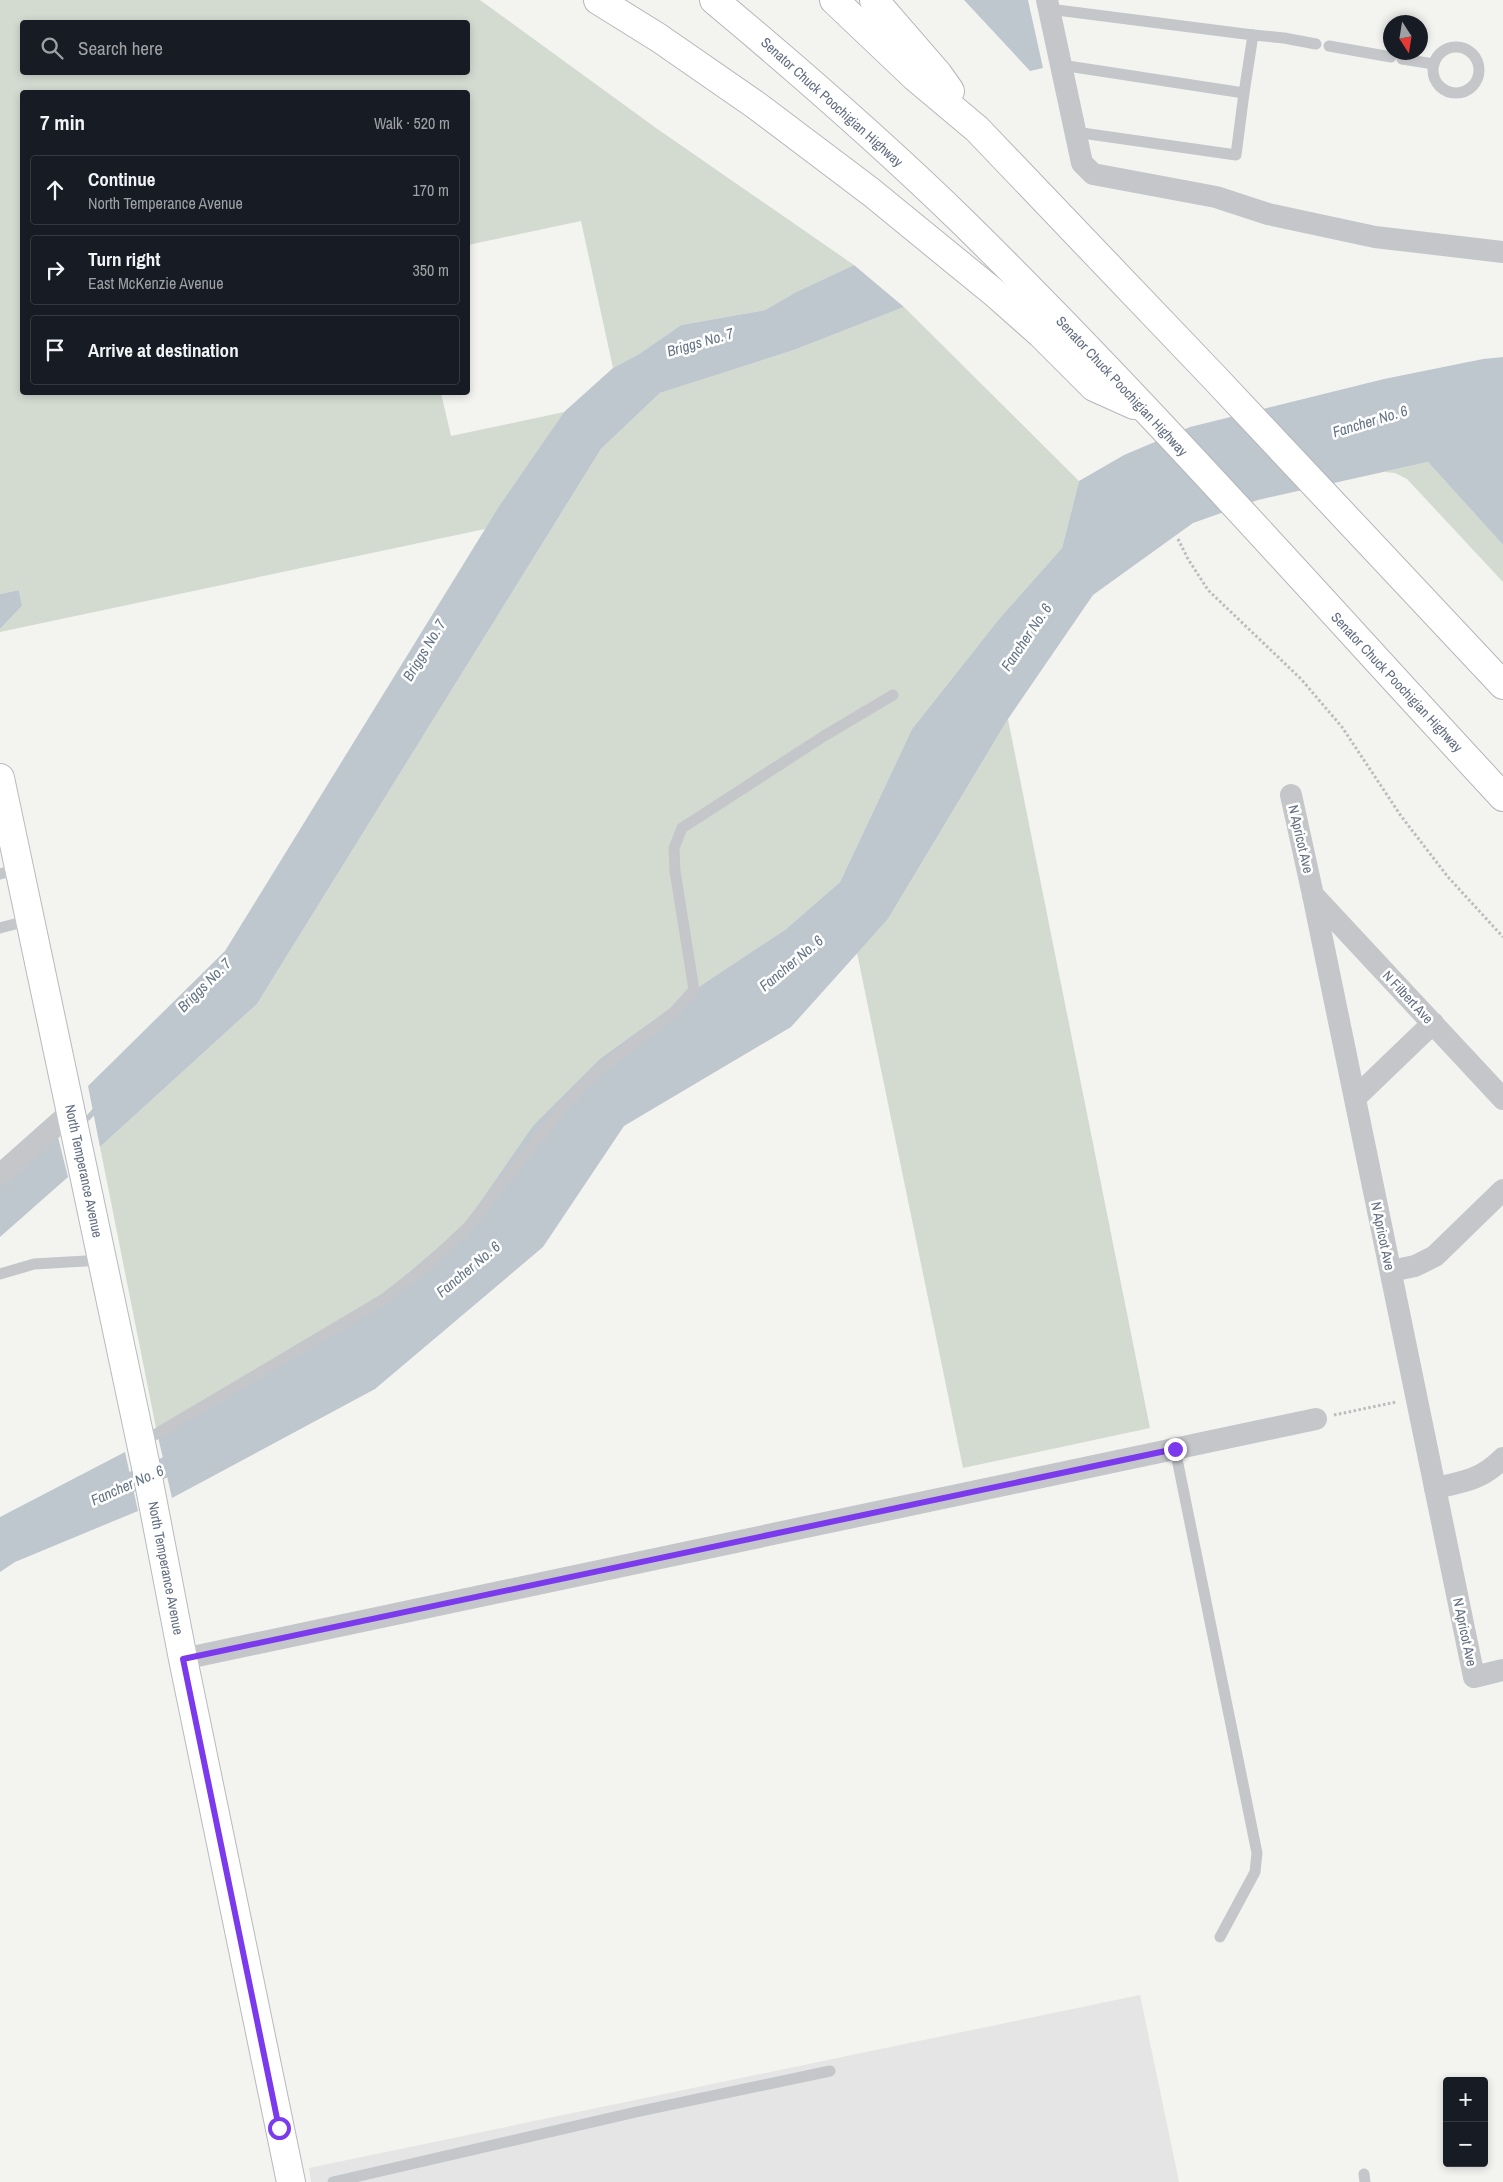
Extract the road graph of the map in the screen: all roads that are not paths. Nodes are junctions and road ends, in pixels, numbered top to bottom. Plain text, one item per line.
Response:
1 (598, 0) edge
2 (714, 0) edge
3 (834, 0) edge
4 (874, 0) edge
5 (1048, 4) edge
6 (1252, 35) junction
7 (1316, 44) dead end
8 (1329, 46) dead end
9 (1434, 64) junction
10 (1061, 65) junction
11 (1244, 93) junction
12 (977, 129) junction
13 (1074, 132) junction
14 (1503, 252) edge
15 (1146, 410) junction
16 (1503, 686) edge
17 (892, 695) dead end
18 (0, 778) edge
19 (1291, 795) dead end
20 (1503, 797) edge
21 (10, 871) edge
22 (1314, 894) junction
23 (30, 920) junction
24 (0, 928) edge
25 (1433, 1023) junction
26 (1355, 1098) junction
27 (1503, 1099) edge
28 (72, 1111) junction
29 (0, 1174) edge
30 (1503, 1190) edge
31 (103, 1260) junction
32 (1391, 1271) junction
33 (0, 1274) edge
34 (1316, 1419) road end
35 (1175, 1449) junction
36 (144, 1455) junction
37 (1503, 1458) edge
38 (1435, 1488) junction
39 (183, 1659) junction
40 (1503, 1670) edge
41 (1220, 1937) dead end
42 (830, 2071) dead end
43 (291, 2182) edge
44 (333, 2182) edge

1 - 15 main road
2 - 15 main road, Senator Chuck Poochigian Highway
3 - 12 main road
4 - 12 main road
5 - 6 lane
5 - 10 street
6 - 7 lane
6 - 11 lane
8 - 9 lane
9 - 9 lane
10 - 11 lane
10 - 13 street
11 - 13 lane
12 - 16 main road
13 - 14 street
15 - 20 main road, Senator Chuck Poochigian Highway
17 - 36 lane
18 - 21 main road, North Temperance Avenue
19 - 22 street, N Apricot Ave
21 - 23 main road, North Temperance Avenue
22 - 25 street, N Filbert Ave
22 - 26 street, N Apricot Ave
23 - 24 lane
23 - 28 main road, North Temperance Avenue
25 - 26 street
25 - 27 street, N Filbert Ave
26 - 32 street, N Apricot Ave
28 - 29 street
28 - 31 main road, North Temperance Avenue
30 - 32 street
31 - 33 lane
31 - 36 main road, North Temperance Avenue
32 - 38 street, N Apricot Ave
34 - 35 street
35 - 39 street
35 - 41 lane
36 - 39 main road, North Temperance Avenue
37 - 38 street
38 - 40 street, N Apricot Ave
39 - 43 main road, North Temperance Avenue
42 - 44 lane

